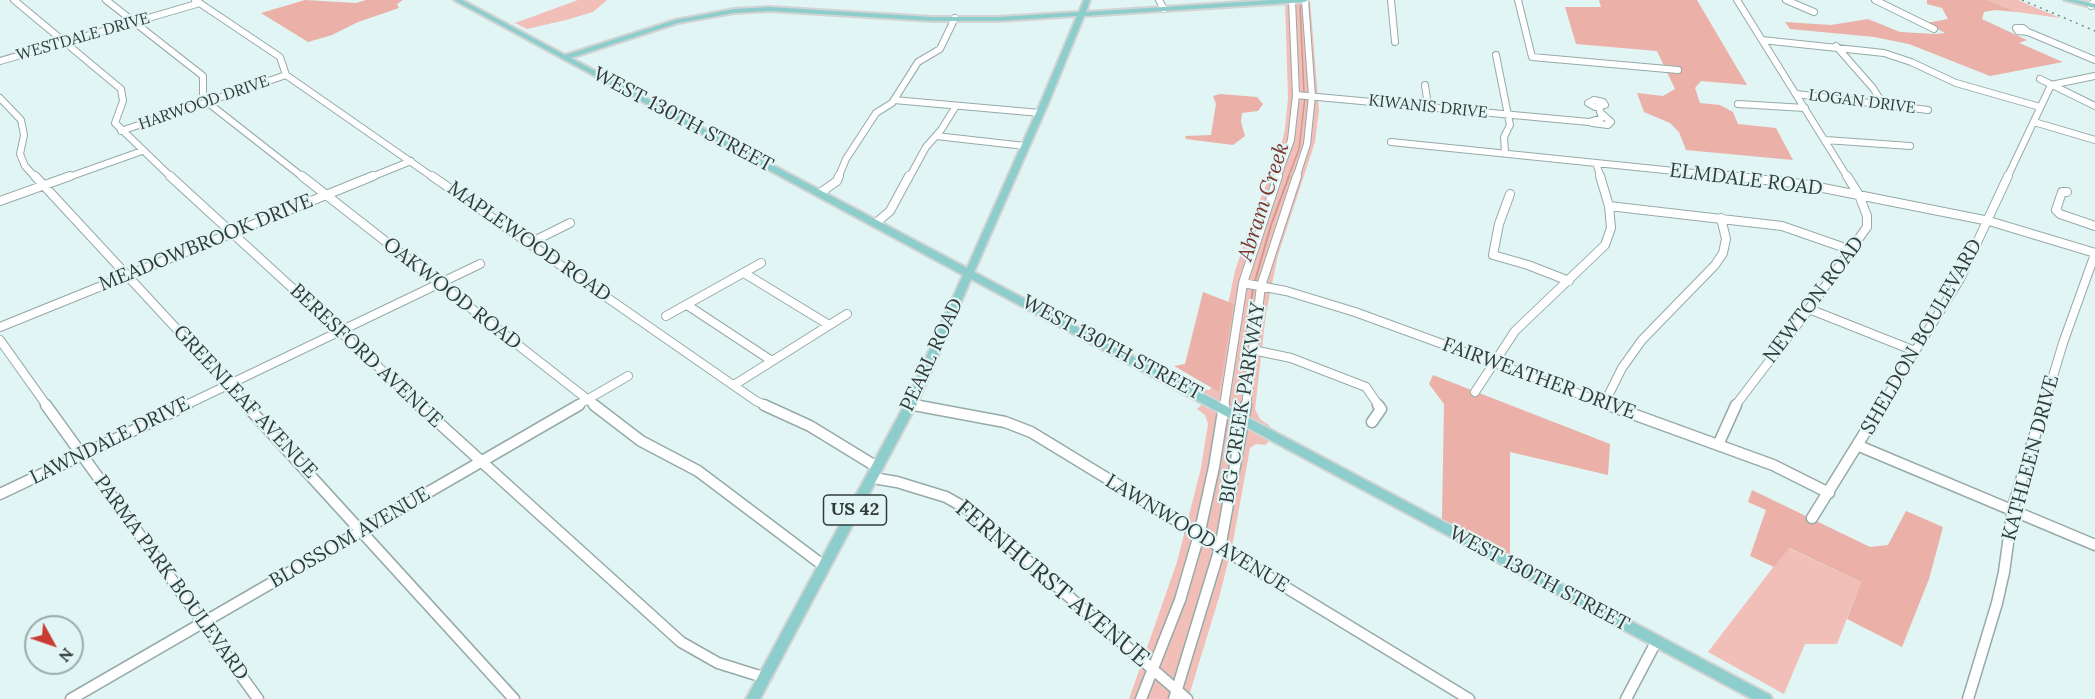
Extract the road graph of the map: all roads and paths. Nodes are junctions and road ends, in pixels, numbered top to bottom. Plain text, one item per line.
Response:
1 (14, 0) edge
2 (106, 0) edge
3 (457, 0) edge
4 (1087, 0) edge
5 (1160, 0) edge
6 (1292, 0) edge
7 (1305, 0) edge
8 (1391, 0) edge
9 (1518, 0) edge
10 (1737, 0) edge
11 (1786, 0) edge
12 (1875, 0) edge
13 (2067, 0) edge
14 (198, 2) edge
15 (1240, 2) edge
16 (2094, 4) edge
17 (1164, 9) junction
18 (1814, 12) dead end
19 (1080, 15) junction
20 (955, 18) junction
21 (134, 22) junction
22 (1934, 28) dead end
23 (2028, 32) dead end
24 (1762, 40) junction
25 (64, 42) junction
26 (1395, 42) dead end
27 (1836, 46) junction
28 (1496, 55) dead end
29 (566, 57) junction
30 (2095, 60) edge
31 (0, 61) edge
32 (1678, 70) dead end
33 (286, 75) junction
34 (2095, 76) edge
35 (2040, 79) dead end
36 (1425, 85) dead end
37 (2051, 85) junction
38 (1296, 94) junction
39 (1796, 94) junction
40 (1312, 96) junction
41 (0, 98) edge
42 (894, 100) junction
43 (207, 102) junction
44 (1883, 104) junction
45 (1738, 105) dead end
46 (956, 106) junction
47 (1428, 106) junction
48 (2095, 106) edge
49 (2040, 107) junction
50 (1804, 108) junction
51 (1599, 110) dead end
52 (1928, 110) dead end
53 (1040, 113) junction
54 (1508, 114) junction
55 (1589, 122) joint
56 (2034, 122) junction
57 (121, 131) junction
58 (936, 136) junction
59 (1826, 140) junction
60 (2095, 140) edge
61 (1391, 142) dead end
62 (1025, 146) junction
63 (1910, 146) dead end
64 (142, 151) junction
65 (1505, 152) junction
66 (411, 161) junction
67 (1596, 163) junction
68 (44, 185) junction
69 (2067, 192) dead end
70 (820, 193) junction
71 (326, 194) junction
72 (1510, 194) dead end
73 (1859, 195) junction
74 (0, 201) edge
75 (1610, 206) junction
76 (1721, 218) junction
77 (1989, 221) junction
78 (570, 223) dead end
79 (876, 223) junction
80 (2095, 226) edge
81 (233, 233) junction
82 (530, 243) junction
83 (1851, 250) junction
84 (2095, 254) edge
85 (761, 263) dead end
86 (480, 264) dead end
87 (744, 273) junction
88 (970, 273) junction
89 (127, 275) junction
90 (1569, 281) junction
91 (1243, 283) junction
92 (439, 284) junction
93 (1261, 286) junction
94 (687, 305) junction
95 (1809, 309) junction
96 (847, 314) dead end
97 (666, 316) dead end
98 (829, 325) junction
99 (0, 327) edge
100 (340, 332) junction
101 (0, 340) edge
102 (1253, 350) junction
103 (1915, 351) junction
104 (772, 361) junction
105 (1493, 363) junction
106 (628, 376) dead end
107 (229, 384) junction
108 (734, 385) junction
109 (1475, 392) dead end
110 (587, 400) junction
111 (911, 404) junction
112 (1604, 404) junction
113 (1222, 408) junction
114 (1244, 419) junction
115 (1372, 422) dead end
116 (1718, 445) junction
117 (1858, 446) junction
118 (82, 454) junction
119 (482, 462) junction
120 (875, 472) junction
121 (1829, 493) junction
122 (0, 494) edge
123 (2012, 511) junction
124 (1812, 518) dead end
125 (363, 530) junction
126 (1199, 535) junction
127 (2095, 545) edge
128 (1220, 548) junction
129 (824, 566) junction
130 (203, 623) junction
131 (1656, 642) junction
132 (1153, 669) junction
133 (766, 678) junction
134 (1176, 694) edge
135 (71, 699) edge
136 (258, 699) edge
137 (514, 699) edge
138 (753, 699) edge
139 (1141, 699) edge
140 (1187, 699) edge
141 (1469, 699) edge
142 (1626, 699) edge
143 (1765, 699) edge
144 (1968, 699) edge

1 - 25 street
2 - 21 street
3 - 29 main road, WEST 130TH STREET
4 - 19 main road, PEARL ROAD / US 42
5 - 17 street
6 - 7 main road
6 - 15 main road
6 - 38 street, BIG CREEK PARKWAY
7 - 40 street, BIG CREEK PARKWAY
8 - 26 street
9 - 32 street
10 - 24 street, NEWTON ROAD
11 - 18 street
12 - 22 street
13 - 16 main road
14 - 21 street, WESTDALE DRIVE
14 - 33 street, MAPLEWOOD ROAD
15 - 17 main road
17 - 19 main road
19 - 20 main road
19 - 53 main road, PEARL ROAD / US 42
20 - 29 main road
20 - 42 street
21 - 25 street, WESTDALE DRIVE
21 - 43 street
23 - 30 street
24 - 27 street
24 - 39 street, NEWTON ROAD
25 - 31 street, WESTDALE DRIVE
25 - 57 street
27 - 44 street
27 - 49 street
28 - 54 street
29 - 70 main road, WEST 130TH STREET
33 - 43 street, HARWOOD DRIVE
33 - 66 street, MAPLEWOOD ROAD
34 - 37 street
35 - 37 street
36 - 47 street
37 - 48 street
37 - 49 street, SHELDON BOULEVARD
38 - 40 street, KIWANIS DRIVE
38 - 91 street, BIG CREEK PARKWAY
39 - 44 street, LOGAN DRIVE
39 - 50 street, NEWTON ROAD
40 - 47 street, KIWANIS DRIVE
40 - 93 street, BIG CREEK PARKWAY
41 - 68 street, GREENLEAF AVENUE
42 - 46 street
42 - 70 street
43 - 57 street, HARWOOD DRIVE
43 - 71 street, OAKWOOD ROAD
44 - 52 street, LOGAN DRIVE
45 - 50 street
46 - 53 street
46 - 58 street
47 - 54 street, KIWANIS DRIVE
49 - 56 street, SHELDON BOULEVARD
50 - 59 street, NEWTON ROAD
51 - 55 street
53 - 62 main road, PEARL ROAD / US 42
54 - 55 street, KIWANIS DRIVE
54 - 65 street
56 - 60 street
56 - 77 street, SHELDON BOULEVARD
57 - 64 street, BERESFORD AVENUE
58 - 62 street
58 - 79 street
59 - 63 street
59 - 73 street, NEWTON ROAD
61 - 65 street, ELMDALE ROAD
62 - 88 main road, PEARL ROAD / US 42
64 - 68 street
64 - 81 street, BERESFORD AVENUE
65 - 67 street, ELMDALE ROAD
66 - 71 street, MEADOWBROOK DRIVE
66 - 82 street, MAPLEWOOD ROAD
67 - 73 street, ELMDALE ROAD
67 - 75 street
68 - 74 street
68 - 89 street, GREENLEAF AVENUE
69 - 80 street
70 - 79 main road, WEST 130TH STREET
71 - 81 street, MEADOWBROOK DRIVE
71 - 92 street, OAKWOOD ROAD
72 - 90 street
73 - 77 street, ELMDALE ROAD
73 - 83 street, NEWTON ROAD
75 - 76 street
75 - 90 street
76 - 83 street
76 - 112 street
77 - 84 street, ELMDALE ROAD
77 - 103 street, SHELDON BOULEVARD
78 - 82 street
79 - 88 main road, WEST 130TH STREET
81 - 89 street, MEADOWBROOK DRIVE
81 - 100 street, BERESFORD AVENUE
82 - 108 street, MAPLEWOOD ROAD
83 - 95 street, NEWTON ROAD
84 - 123 street, KATHLEEN DRIVE
85 - 87 street
86 - 92 street, LAWNDALE DRIVE
87 - 94 street
87 - 98 street
88 - 111 main road, PEARL ROAD / US 42
88 - 113 main road, WEST 130TH STREET
89 - 99 street, MEADOWBROOK DRIVE
89 - 107 street, GREENLEAF AVENUE
90 - 105 street
91 - 93 street, FAIRWEATHER DRIVE
91 - 113 street, BIG CREEK PARKWAY
92 - 100 street, LAWNDALE DRIVE
92 - 110 street, OAKWOOD ROAD
93 - 102 street, BIG CREEK PARKWAY
93 - 105 street, FAIRWEATHER DRIVE
94 - 97 street
94 - 104 street
95 - 103 street
95 - 116 street, NEWTON ROAD
96 - 98 street
98 - 104 street
100 - 107 street, LAWNDALE DRIVE
100 - 119 street, BERESFORD AVENUE
101 - 118 street, PARMA PARK BOULEVARD
102 - 114 street, BIG CREEK PARKWAY
102 - 115 street
103 - 117 street, SHELDON BOULEVARD
104 - 108 street
105 - 109 street
105 - 112 street, FAIRWEATHER DRIVE
106 - 110 street, BLOSSOM AVENUE
107 - 118 street, LAWNDALE DRIVE
107 - 125 street, GREENLEAF AVENUE
108 - 120 street, MAPLEWOOD ROAD
110 - 119 street, BLOSSOM AVENUE
110 - 129 street, OAKWOOD ROAD
111 - 120 main road, PEARL ROAD / US 42
111 - 126 street, LAWNWOOD AVENUE
112 - 116 street, FAIRWEATHER DRIVE
113 - 114 main road, WEST 130TH STREET
113 - 126 street, BIG CREEK PARKWAY
114 - 128 street, BIG CREEK PARKWAY
114 - 131 main road, WEST 130TH STREET
116 - 121 street, FAIRWEATHER DRIVE
117 - 121 street, SHELDON BOULEVARD
117 - 123 street
118 - 122 street, LAWNDALE DRIVE
118 - 130 street, PARMA PARK BOULEVARD
119 - 125 street, BLOSSOM AVENUE
119 - 133 street, BERESFORD AVENUE
120 - 129 main road, PEARL ROAD / US 42
120 - 132 street, FERNHURST AVENUE
121 - 124 street, SHELDON BOULEVARD
123 - 127 street
123 - 144 street, KATHLEEN DRIVE
125 - 130 street, BLOSSOM AVENUE
125 - 137 street, GREENLEAF AVENUE
126 - 128 street, LAWNWOOD AVENUE
126 - 132 street, BIG CREEK PARKWAY
128 - 134 street, BIG CREEK PARKWAY
128 - 141 street, LAWNWOOD AVENUE
129 - 133 main road, PEARL ROAD / US 42
130 - 135 street, BLOSSOM AVENUE
130 - 136 street, PARMA PARK BOULEVARD
131 - 142 street
131 - 143 main road, WEST 130TH STREET
132 - 134 street, FERNHURST AVENUE
132 - 139 street, BIG CREEK PARKWAY
133 - 138 main road, PEARL ROAD / US 42
134 - 140 street, FERNHURST AVENUE

